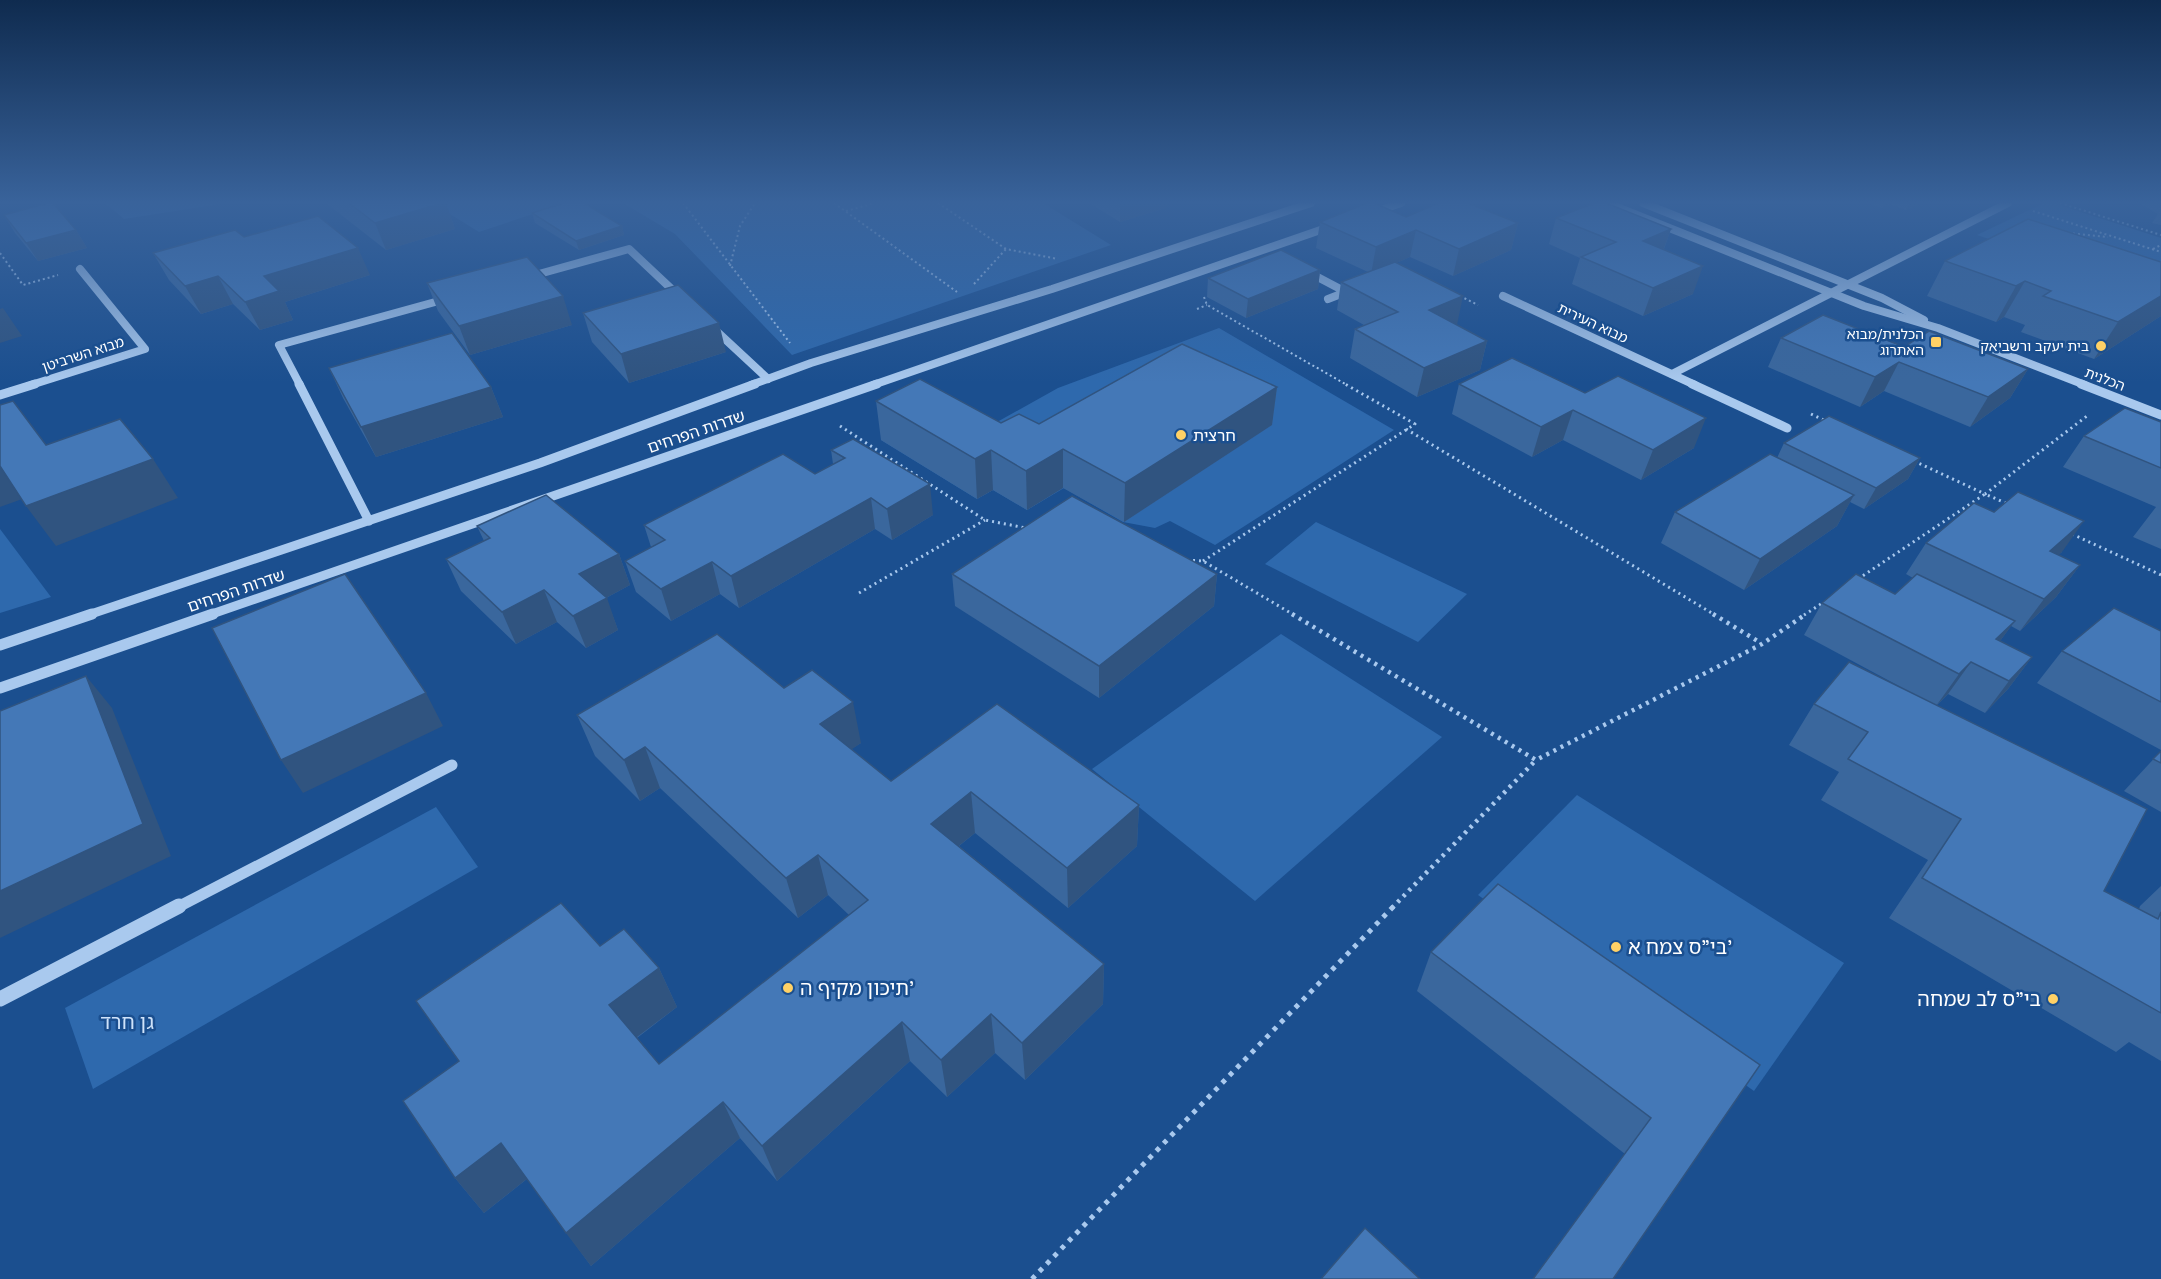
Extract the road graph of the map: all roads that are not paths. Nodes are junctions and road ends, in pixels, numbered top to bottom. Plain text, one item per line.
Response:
1 (579, 263) edge
2 (644, 263) edge
3 (1132, 263) edge
4 (1225, 263) edge
5 (1755, 263) edge
6 (1793, 263) edge
7 (1889, 263) edge
8 (1296, 265) edge
9 (80, 269) road end
10 (516, 280) edge
11 (1846, 284) junction
12 (1830, 293) junction
13 (460, 295) edge
14 (1503, 296) road end
15 (1328, 299) dead end
16 (690, 306) edge
17 (708, 322) edge
18 (1938, 328) junction
19 (1672, 374) junction
20 (768, 379) junction
21 (0, 395) edge
22 (2161, 415) edge
23 (1787, 428) road end
24 (369, 521) junction
25 (0, 645) edge
26 (0, 688) edge
27 (452, 765) dead end
28 (0, 999) edge

1 - 10 street
2 - 16 street
3 - 20 street, שדרות הפרחים
4 - 26 street, שדרות הפרחים
5 - 12 street, הכלנית
6 - 11 street, הכלנית
7 - 11 street
8 - 15 street
9 - 21 street, מבוא השרביטן
11 - 12 street
11 - 18 street, הכלנית
12 - 18 street, הכלנית
12 - 19 street
13 - 24 street
14 - 19 street, מבוא העירית
17 - 20 street
18 - 22 street, הכלנית
19 - 23 street, מבוא העירית
20 - 24 street, שדרות הפרחים
24 - 25 street, שדרות הפרחים
27 - 28 street

